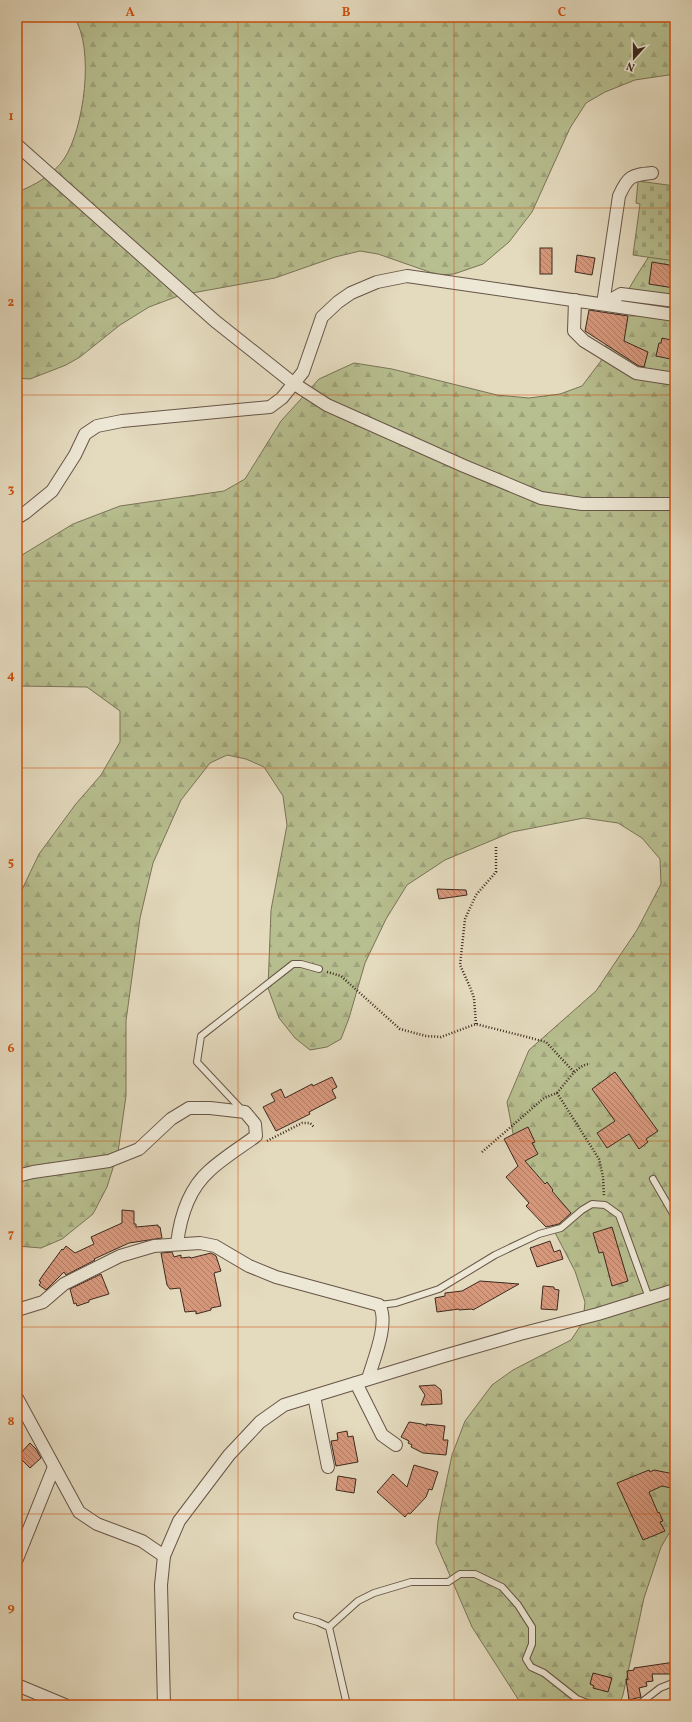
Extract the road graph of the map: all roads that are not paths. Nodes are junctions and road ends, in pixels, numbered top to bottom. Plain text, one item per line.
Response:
1 (17, 145) edge
2 (23, 156) edge
3 (652, 173) dead end
4 (575, 300) junction
5 (675, 301) edge
6 (603, 304) junction
7 (675, 315) edge
8 (675, 379) edge
9 (293, 383) junction
10 (675, 504) edge
11 (17, 518) edge
12 (319, 969) road end
13 (245, 1112) junction
14 (17, 1176) edge
15 (653, 1179) dead end
16 (675, 1217) edge
17 (177, 1244) junction
18 (675, 1290) edge
19 (649, 1298) junction
20 (379, 1305) junction
21 (17, 1310) edge
22 (368, 1379) junction
23 (356, 1383) junction
24 (314, 1396) junction
25 (17, 1398) edge
26 (396, 1445) dead end
27 (328, 1467) dead end
28 (54, 1468) junction
29 (164, 1556) junction
30 (17, 1560) edge
31 (297, 1616) dead end
32 (329, 1627) junction
33 (675, 1682) edge
34 (17, 1685) edge
35 (65, 1705) edge
36 (164, 1705) edge
37 (347, 1705) edge
38 (592, 1705) edge
39 (638, 1705) edge

1 - 2 street
2 - 9 street
3 - 6 street
4 - 6 street
4 - 8 street
4 - 9 street
5 - 6 street
6 - 7 street
9 - 10 street
9 - 11 street
12 - 13 lane
13 - 14 street
13 - 17 street
15 - 16 lane
17 - 20 street
17 - 21 street
18 - 19 street
19 - 20 lane
19 - 22 street
20 - 22 street
22 - 23 street
23 - 24 street
23 - 26 street
24 - 27 street
24 - 29 street
25 - 28 street
28 - 29 street
28 - 30 street
29 - 36 street
31 - 32 lane
32 - 37 lane
32 - 38 lane
33 - 39 lane
34 - 35 street

